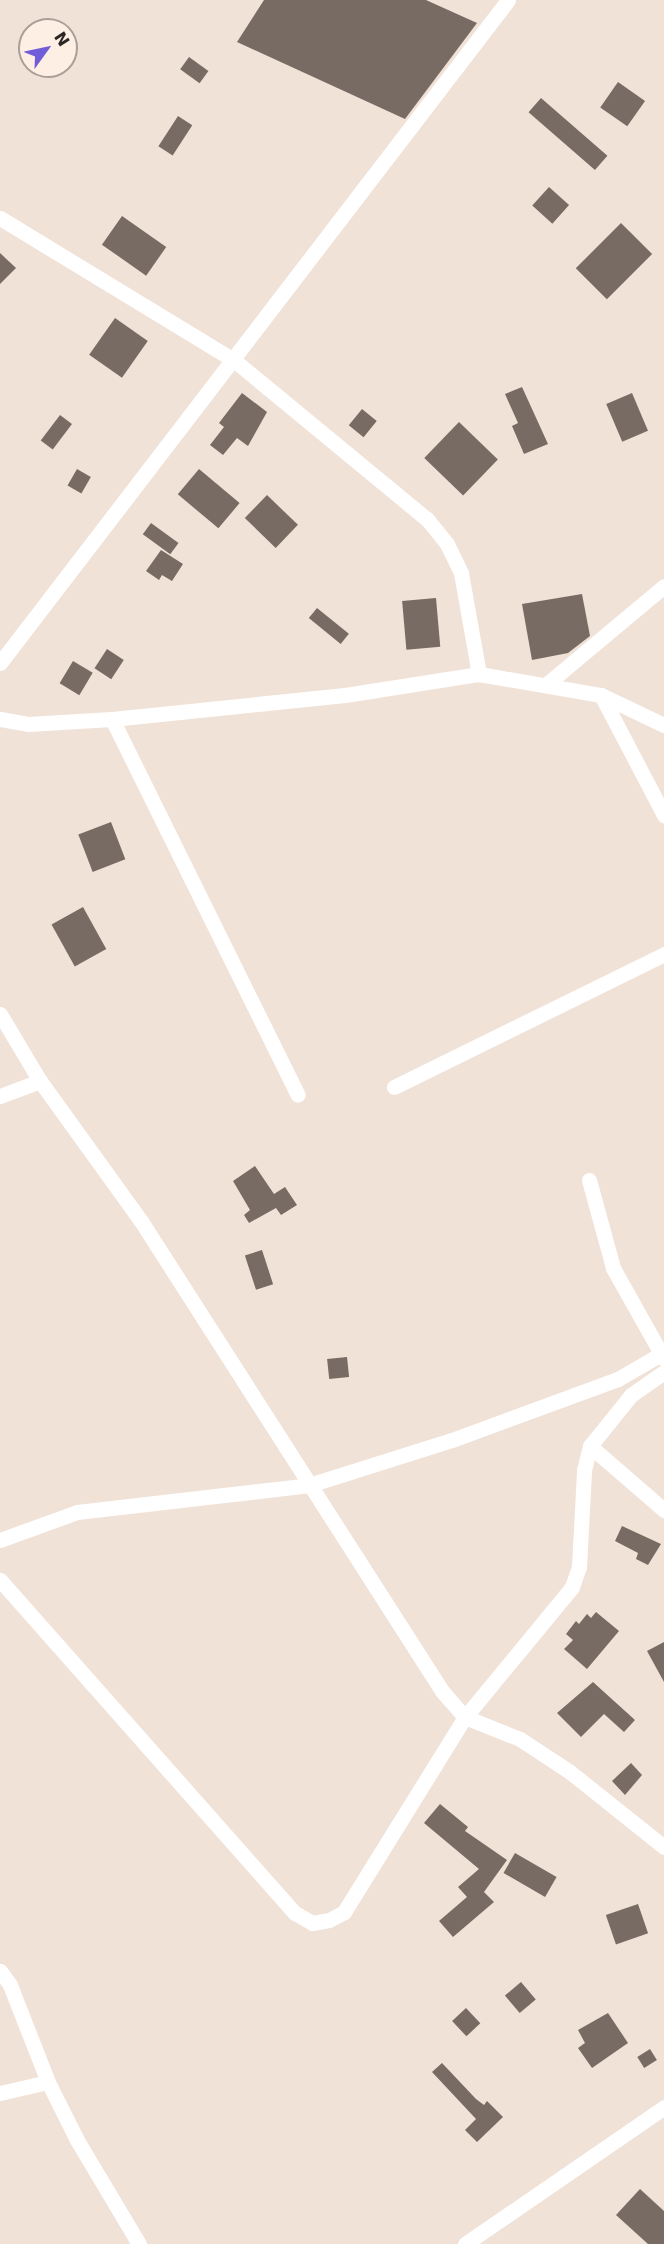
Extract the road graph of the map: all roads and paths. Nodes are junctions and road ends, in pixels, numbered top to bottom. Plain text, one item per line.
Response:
1 (508, 0) edge
2 (0, 218) edge
3 (235, 361) junction
4 (664, 586) edge
5 (0, 663) edge
6 (479, 674) junction
7 (548, 683) junction
8 (601, 695) junction
9 (0, 719) edge
10 (112, 719) junction
11 (664, 725) edge
12 (664, 815) edge
13 (664, 954) edge
14 (0, 1014) edge
15 (40, 1081) junction
16 (394, 1087) dead end
17 (298, 1095) dead end
18 (0, 1096) edge
19 (590, 1180) dead end
20 (663, 1357) edge
21 (664, 1372) edge
22 (590, 1446) junction
23 (309, 1485) junction
24 (664, 1510) edge
25 (0, 1540) edge
26 (0, 1580) edge
27 (465, 1717) junction
28 (664, 1847) edge
29 (0, 1971) edge
30 (48, 2082) junction
31 (0, 2093) edge
32 (664, 2107) edge
33 (140, 2244) edge
34 (465, 2244) edge

1 - 3 street
2 - 3 street
3 - 5 street
3 - 6 street
4 - 7 street
6 - 7 street
6 - 10 street
7 - 8 street
8 - 11 street
8 - 12 street
9 - 10 street
10 - 17 street
13 - 16 street
14 - 15 street
15 - 18 street
15 - 23 street
19 - 20 street
20 - 23 street
21 - 22 street
22 - 24 street
22 - 27 street
23 - 25 street
23 - 27 street
26 - 27 street
27 - 28 street
29 - 30 street
30 - 31 street
30 - 33 street
32 - 34 street

